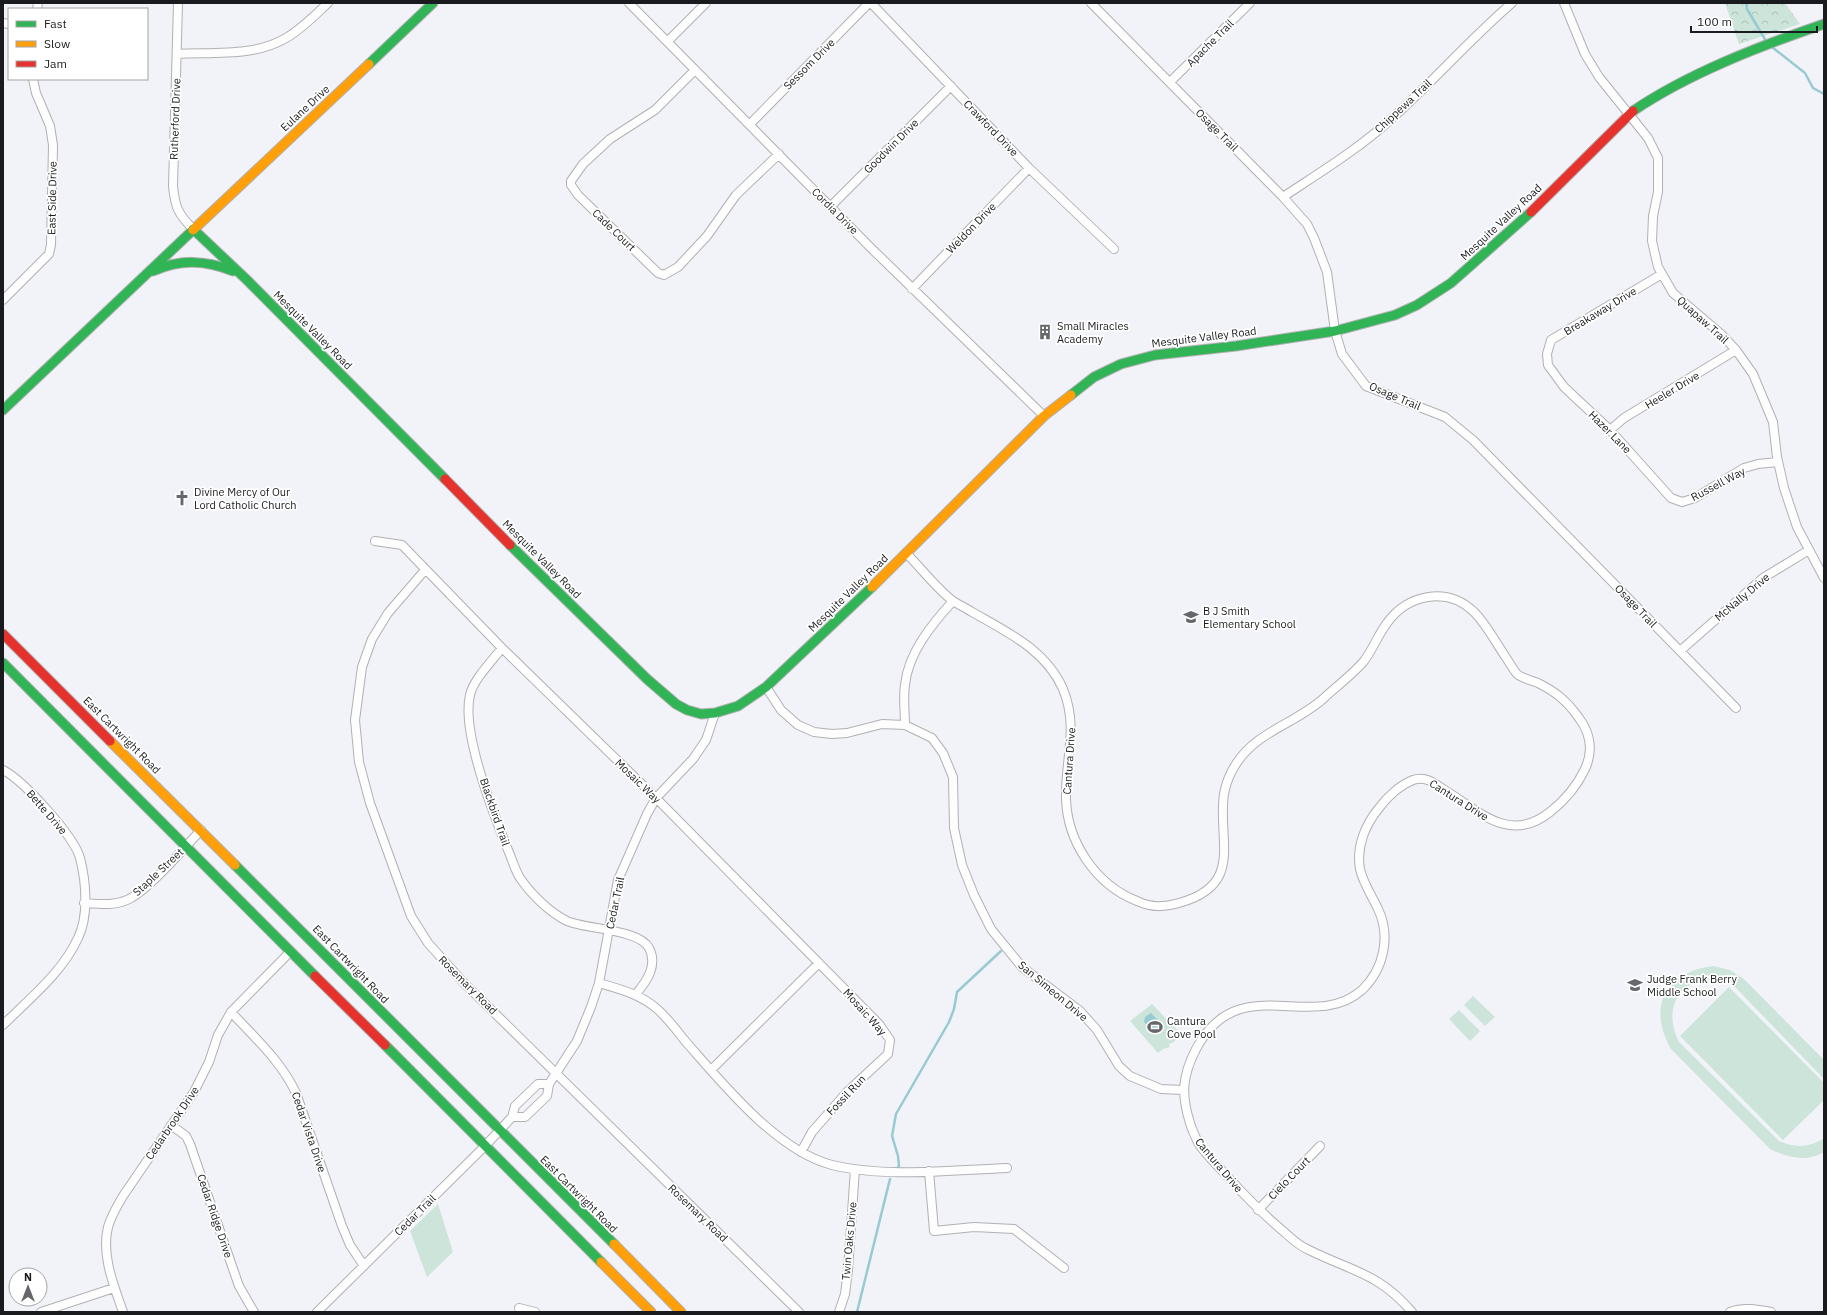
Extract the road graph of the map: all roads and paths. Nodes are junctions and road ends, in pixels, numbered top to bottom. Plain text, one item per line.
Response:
1 (178, 3) edge
2 (328, 3) edge
3 (433, 3) edge
4 (629, 3) edge
5 (706, 3) edge
6 (870, 3) edge
7 (1091, 3) edge
8 (1250, 3) edge
9 (1512, 3) edge
10 (1564, 3) edge
11 (1824, 24) edge
12 (668, 41) junction
13 (177, 54) junction
14 (696, 70) junction
15 (33, 80) edge
16 (1170, 82) junction
17 (951, 86) junction
18 (1629, 114) junction
19 (750, 124) junction
20 (779, 154) junction
21 (1029, 168) junction
22 (1283, 197) junction
23 (830, 207) junction
24 (193, 229) junction
25 (1114, 249) dead end
26 (1662, 274) junction
27 (145, 275) junction
28 (243, 277) junction
29 (912, 289) junction
30 (3, 300) edge
31 (1335, 331) junction
32 (1736, 350) junction
33 (1547, 354) joint
34 (3, 410) edge
35 (1044, 416) junction
36 (1610, 430) junction
37 (1778, 462) junction
38 (1682, 502) joint
39 (375, 541) dead end
40 (1809, 550) junction
41 (907, 554) junction
42 (425, 570) junction
43 (1824, 578) edge
44 (953, 601) junction
45 (3, 634) edge
46 (502, 648) junction
47 (1680, 651) junction
48 (3, 663) edge
49 (766, 687) junction
50 (1736, 708) dead end
51 (715, 713) junction
52 (905, 725) junction
53 (3, 770) edge
54 (656, 798) junction
55 (201, 830) junction
56 (186, 845) junction
57 (84, 903) junction
58 (609, 929) junction
59 (290, 952) junction
60 (818, 962) junction
61 (599, 983) junction
62 (636, 994) junction
63 (232, 1012) junction
64 (3, 1025) edge
65 (890, 1040) joint
66 (711, 1070) junction
67 (556, 1074) junction
68 (549, 1084) junction
69 (1183, 1090) junction
70 (512, 1117) junction
71 (171, 1125) junction
72 (499, 1130) junction
73 (1320, 1146) dead end
74 (484, 1147) junction
75 (801, 1152) junction
76 (1007, 1168) dead end
77 (855, 1169) junction
78 (929, 1170) junction
79 (1258, 1210) junction
80 (364, 1266) junction
81 (1064, 1268) dead end
82 (114, 1288) junction
83 (519, 1308) dead end
84 (41, 1312) edge
85 (123, 1312) edge
86 (254, 1312) edge
87 (317, 1312) edge
88 (535, 1312) edge
89 (651, 1312) edge
90 (681, 1312) edge
91 (799, 1312) edge
92 (839, 1312) edge
93 (1412, 1312) edge
94 (1730, 1312) edge
95 (1771, 1312) edge

1 - 13 street, Rutherford Drive
2 - 13 street
3 - 24 street, Eulane Drive
4 - 12 street, Cordia Drive
5 - 12 street
6 - 17 street, Crawford Drive
6 - 19 street, Sessom Drive
7 - 16 street, Osage Trail
8 - 16 street, Apache Trail
9 - 22 street, Chippewa Trail
10 - 18 street, Quapaw Trail
11 - 18 street, Mesquite Valley Road
12 - 14 street, Cordia Drive
13 - 24 street, Rutherford Drive
14 - 19 street, Cordia Drive
14 - 20 street, Cade Court
15 - 30 street, East Side Drive
16 - 22 street, Osage Trail
17 - 21 street, Crawford Drive
17 - 23 street, Goodwin Drive
18 - 26 street, Quapaw Trail
18 - 31 street, Mesquite Valley Road
19 - 20 street, Cordia Drive
20 - 23 street, Cordia Drive
21 - 25 street, Crawford Drive
21 - 29 street, Weldon Drive
22 - 31 street, Osage Trail
23 - 29 street, Cordia Drive
24 - 27 street
24 - 28 street, Mesquite Valley Road
26 - 32 street, Quapaw Trail
26 - 33 street, Breakaway Drive
27 - 28 street
27 - 34 street
28 - 51 street, Mesquite Valley Road
29 - 35 street, Cordia Drive
31 - 35 street, Mesquite Valley Road
31 - 47 street, Osage Trail
32 - 36 street, Heeler Drive
32 - 37 street, Quapaw Trail
33 - 36 street, Hazer Lane
35 - 41 street, Mesquite Valley Road
36 - 38 street, Hazer Lane
37 - 38 street, Russell Way
37 - 40 street, Quapaw Trail
39 - 42 street, Mosaic Way
40 - 43 street, Quapaw Trail
40 - 47 street, McNally Drive
41 - 44 street, Cantura Drive
41 - 49 street, Mesquite Valley Road
42 - 46 street, Mosaic Way
42 - 67 street, Rosemary Road
44 - 52 street
44 - 69 street, Cantura Drive
45 - 55 street, East Cartwright Road
46 - 54 street, Mosaic Way
46 - 58 street, Blackbird Trail
47 - 50 street, Osage Trail
48 - 56 street
49 - 51 street, Mesquite Valley Road
49 - 52 street, San Simeon Drive
51 - 54 street, Cedar Trail
52 - 69 street, San Simeon Drive
53 - 57 street, Bette Drive
54 - 58 street, Cedar Trail
54 - 60 street, Mosaic Way
55 - 56 street, Staple Street
55 - 72 street, East Cartwright Road
56 - 57 street, Staple Street
56 - 59 street
57 - 64 street, Bette Drive
58 - 61 street, Cedar Trail
58 - 62 street, Blackbird Trail
59 - 63 street, Cedarbrook Drive
59 - 74 street
60 - 65 street, Mosaic Way
60 - 66 street
61 - 62 street
61 - 67 street, Cedar Trail
62 - 66 street
63 - 71 street, Cedarbrook Drive
63 - 80 street, Cedar Vista Drive
65 - 75 street, Fossil Run
66 - 75 street
67 - 68 street, Cedar Trail
67 - 91 street, Rosemary Road
68 - 70 street, Cedar Trail
68 - 70 street, Cedar Trail
69 - 79 street, Cantura Drive
70 - 72 street, Cedar Trail
71 - 82 street, Cedarbrook Drive
71 - 86 street, Cedar Ridge Drive
72 - 74 street, Cedar Trail
72 - 90 street, East Cartwright Road
73 - 79 street, Cielo Court
74 - 80 street, Cedar Trail
74 - 89 street
75 - 77 street
76 - 78 street
77 - 78 street
77 - 92 street, Twin Oaks Drive
78 - 81 street
79 - 93 street, Cantura Drive
80 - 87 street, Cedar Trail
82 - 84 street
82 - 85 street, Cedarbrook Drive
83 - 88 street
94 - 95 street

